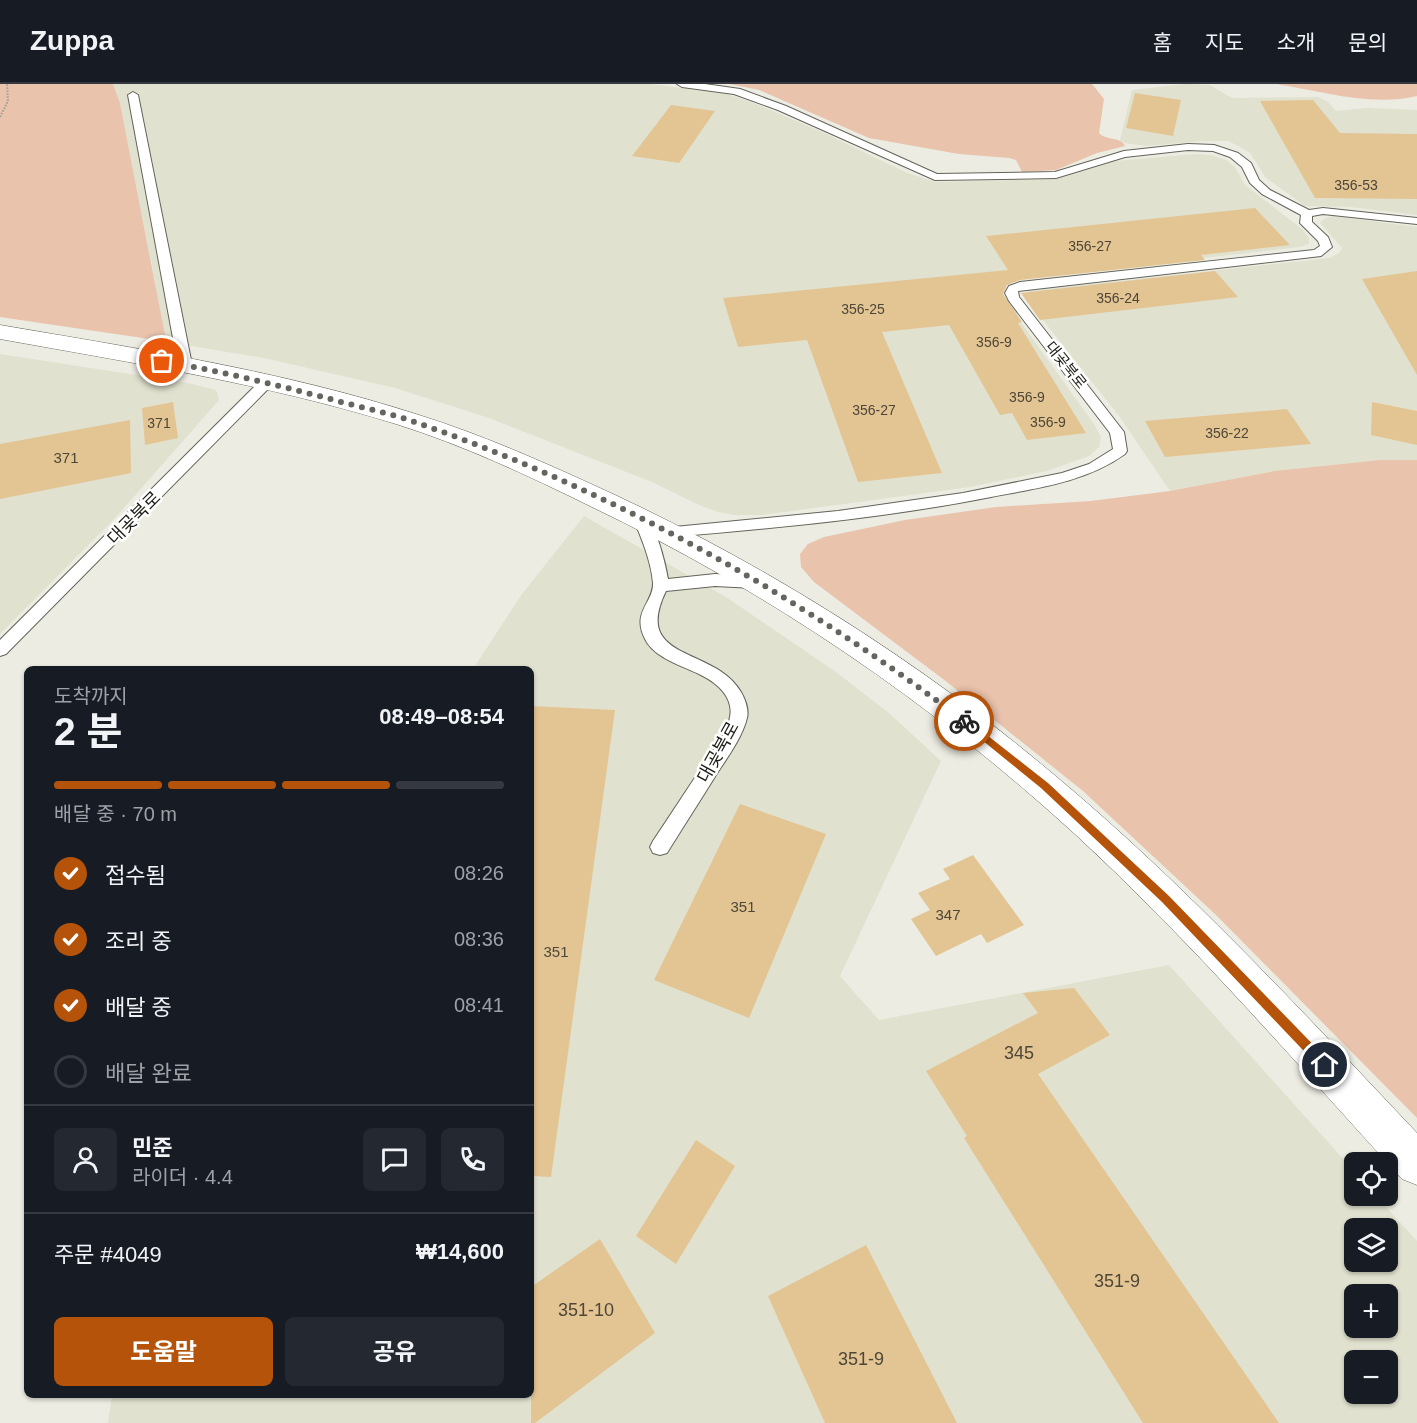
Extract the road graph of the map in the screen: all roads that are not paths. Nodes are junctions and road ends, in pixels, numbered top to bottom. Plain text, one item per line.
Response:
1 (682, 84) edge
2 (133, 95) dead end
3 (1306, 214) junction
4 (1417, 221) edge
5 (0, 332) edge
6 (185, 365) junction
7 (265, 384) junction
8 (641, 517) junction
9 (669, 532) junction
10 (758, 582) junction
11 (660, 586) junction
12 (0, 650) edge
13 (660, 847) dead end
14 (1417, 1164) edge

1 - 3 lane
2 - 6 lane
3 - 4 lane
3 - 9 lane, 대곶북로
5 - 6 street
6 - 7 street
7 - 8 street
7 - 12 lane, 대곶북로
8 - 9 street
8 - 11 lane
9 - 10 street
10 - 11 lane
10 - 14 street
11 - 13 lane, 대곶북로

